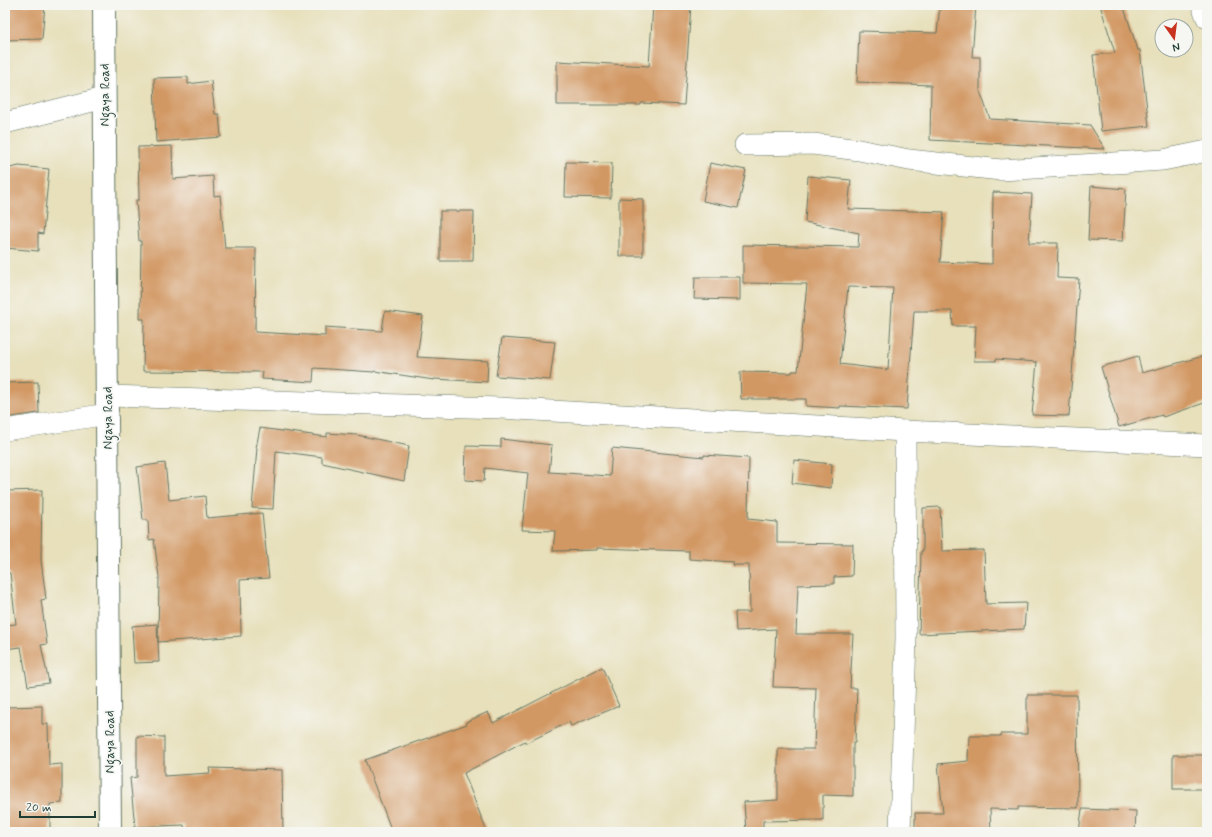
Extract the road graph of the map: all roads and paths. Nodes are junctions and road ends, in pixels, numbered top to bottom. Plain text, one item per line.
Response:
1 (104, 5) edge
2 (1202, 5) edge
3 (1207, 18) edge
4 (104, 98) junction
5 (5, 123) edge
6 (745, 145) dead end
7 (1207, 151) edge
8 (108, 405) junction
9 (5, 430) edge
10 (905, 431) junction
11 (1207, 445) edge
12 (110, 832) edge
13 (900, 832) edge

1 - 4 street, Ngaya Road
2 - 3 street
4 - 5 street
4 - 8 street, Ngaya Road
6 - 7 street
8 - 9 street
8 - 10 street
8 - 12 street, Ngaya Road
10 - 11 street
10 - 13 street

